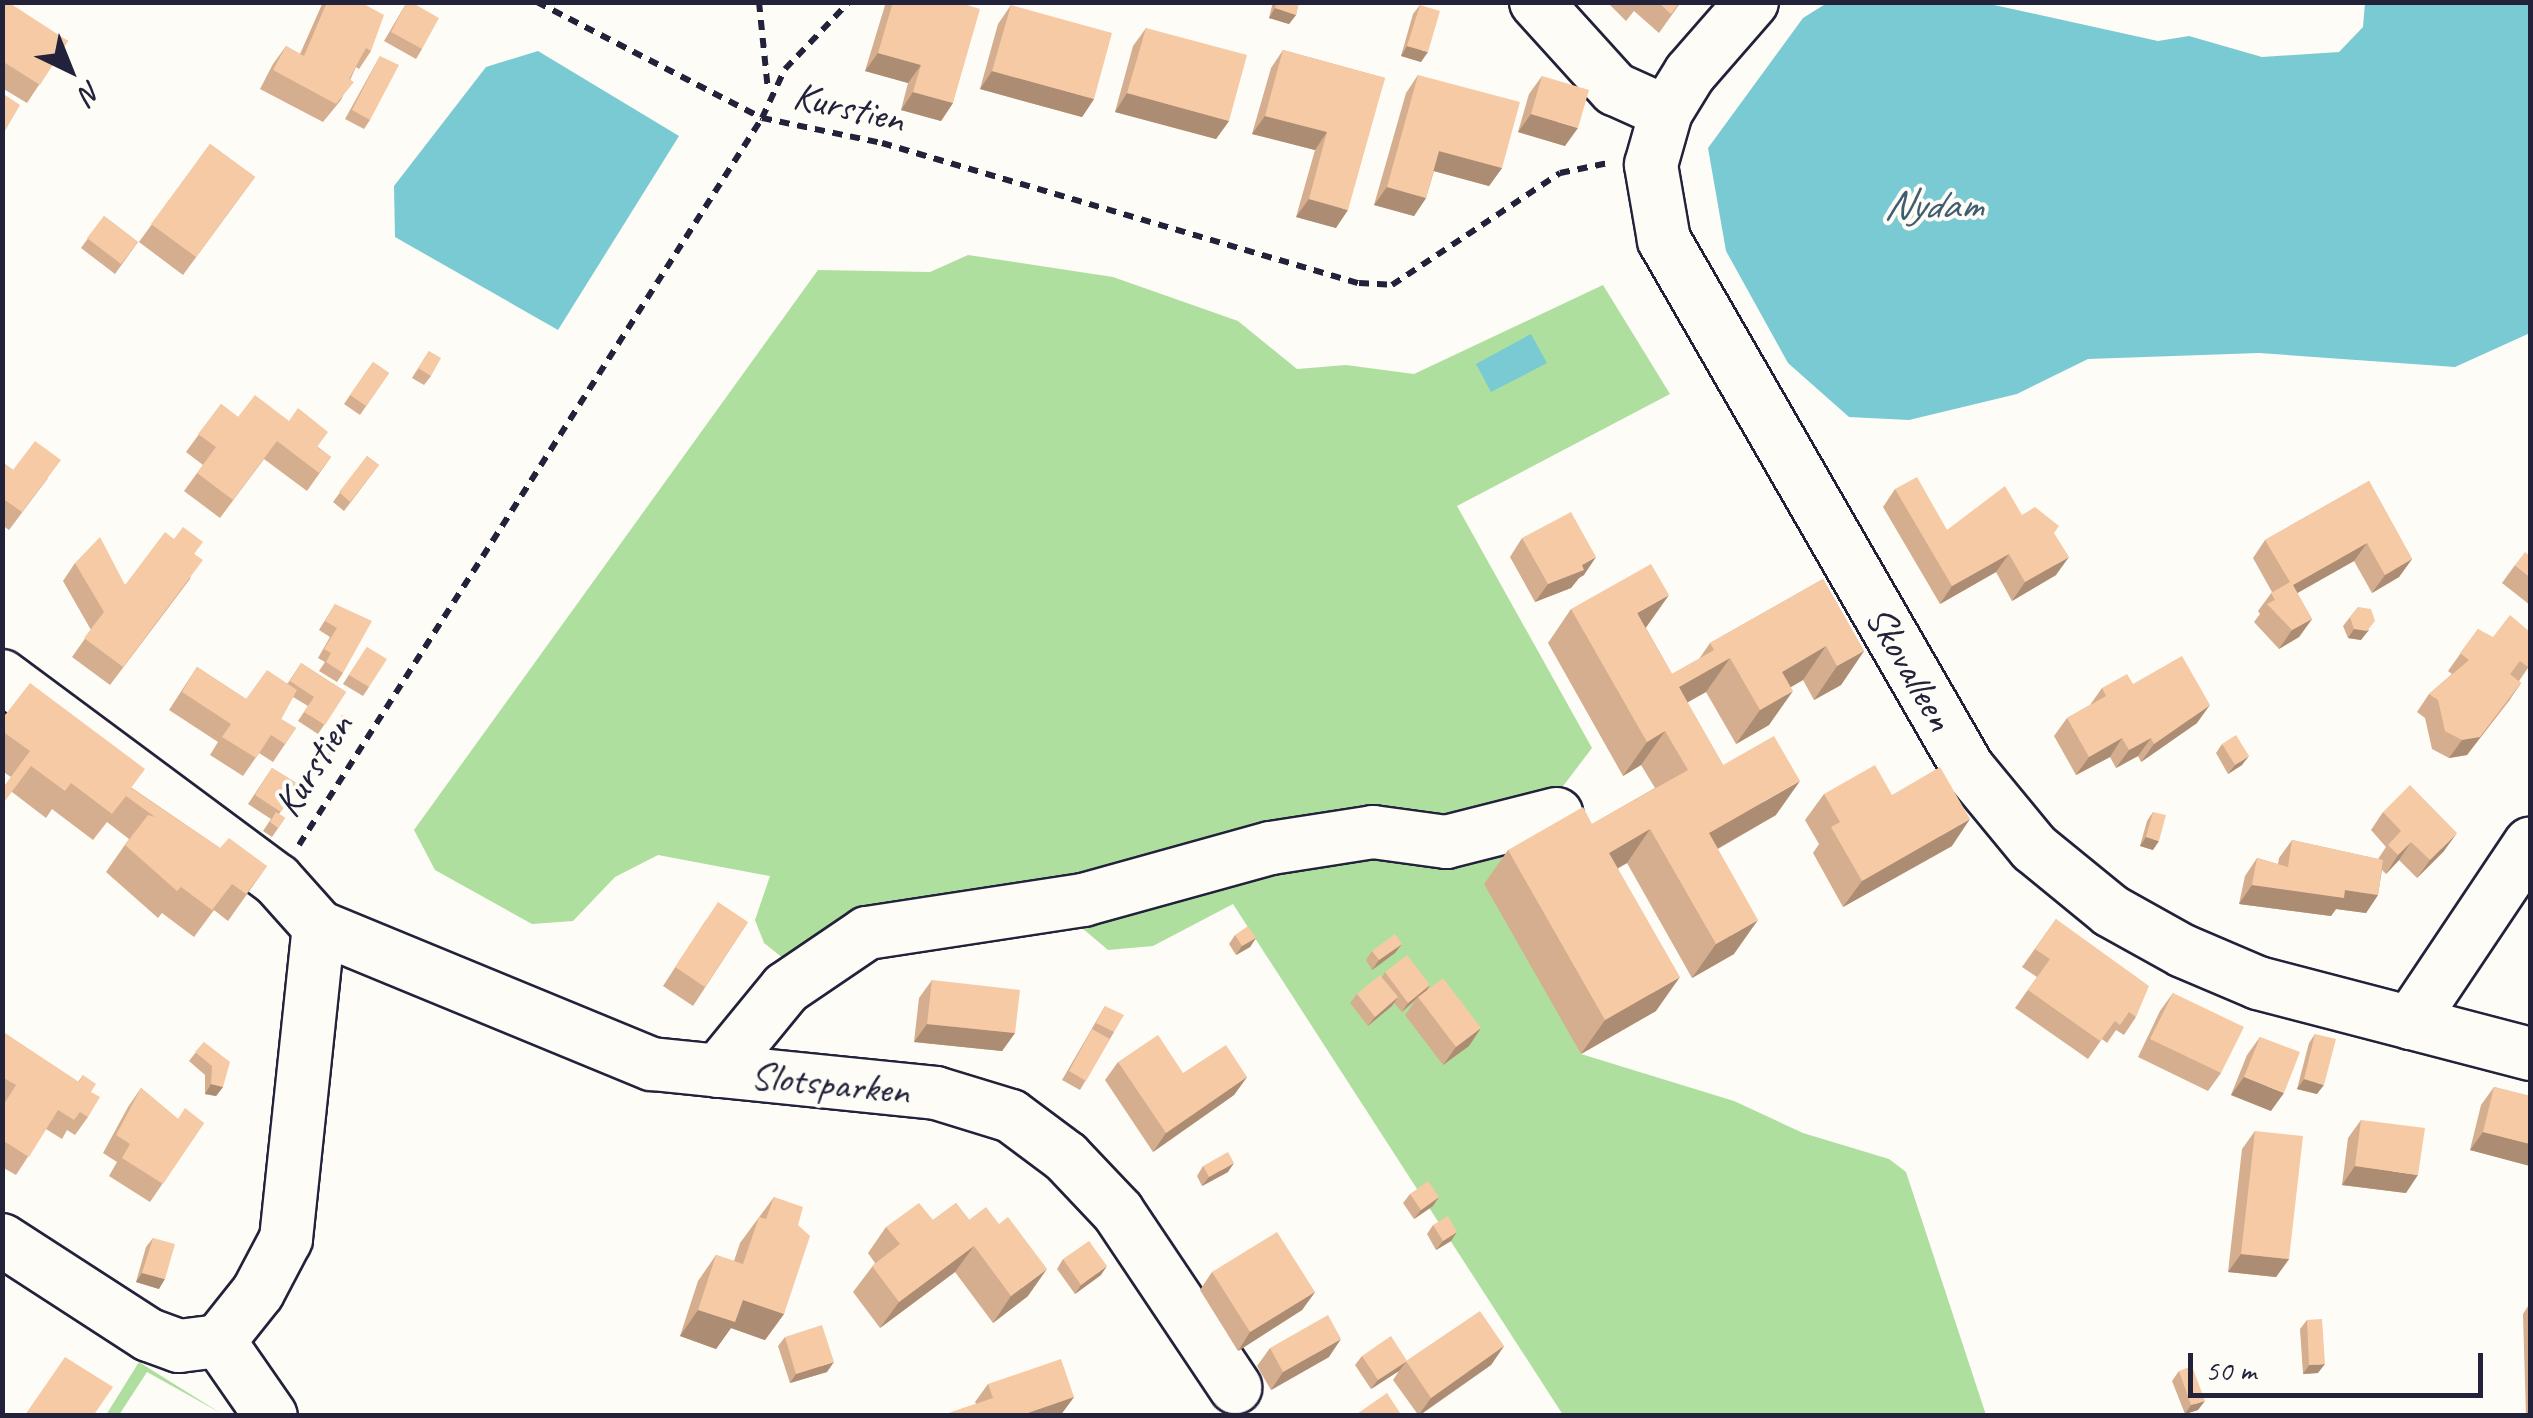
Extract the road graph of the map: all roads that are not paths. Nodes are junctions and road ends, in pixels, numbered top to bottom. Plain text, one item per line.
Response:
1 (1536, 2) edge
2 (1752, 2) edge
3 (1666, 112) junction
4 (2, 676) edge
5 (1557, 814) dead end
6 (2530, 844) edge
7 (319, 927) junction
8 (2410, 1024) junction
9 (2530, 1054) edge
10 (718, 1071) junction
11 (2, 1240) edge
12 (219, 1342) junction
13 (1234, 1387) dead end
14 (271, 1416) edge

1 - 3 street
2 - 3 street, Skovalleen
3 - 8 street, Skovalleen
4 - 7 street, Slotsparken
5 - 10 street
6 - 8 street
7 - 10 street, Slotsparken
7 - 12 street
8 - 9 street, Skovalleen
10 - 13 street, Slotsparken
11 - 12 street
12 - 14 street

